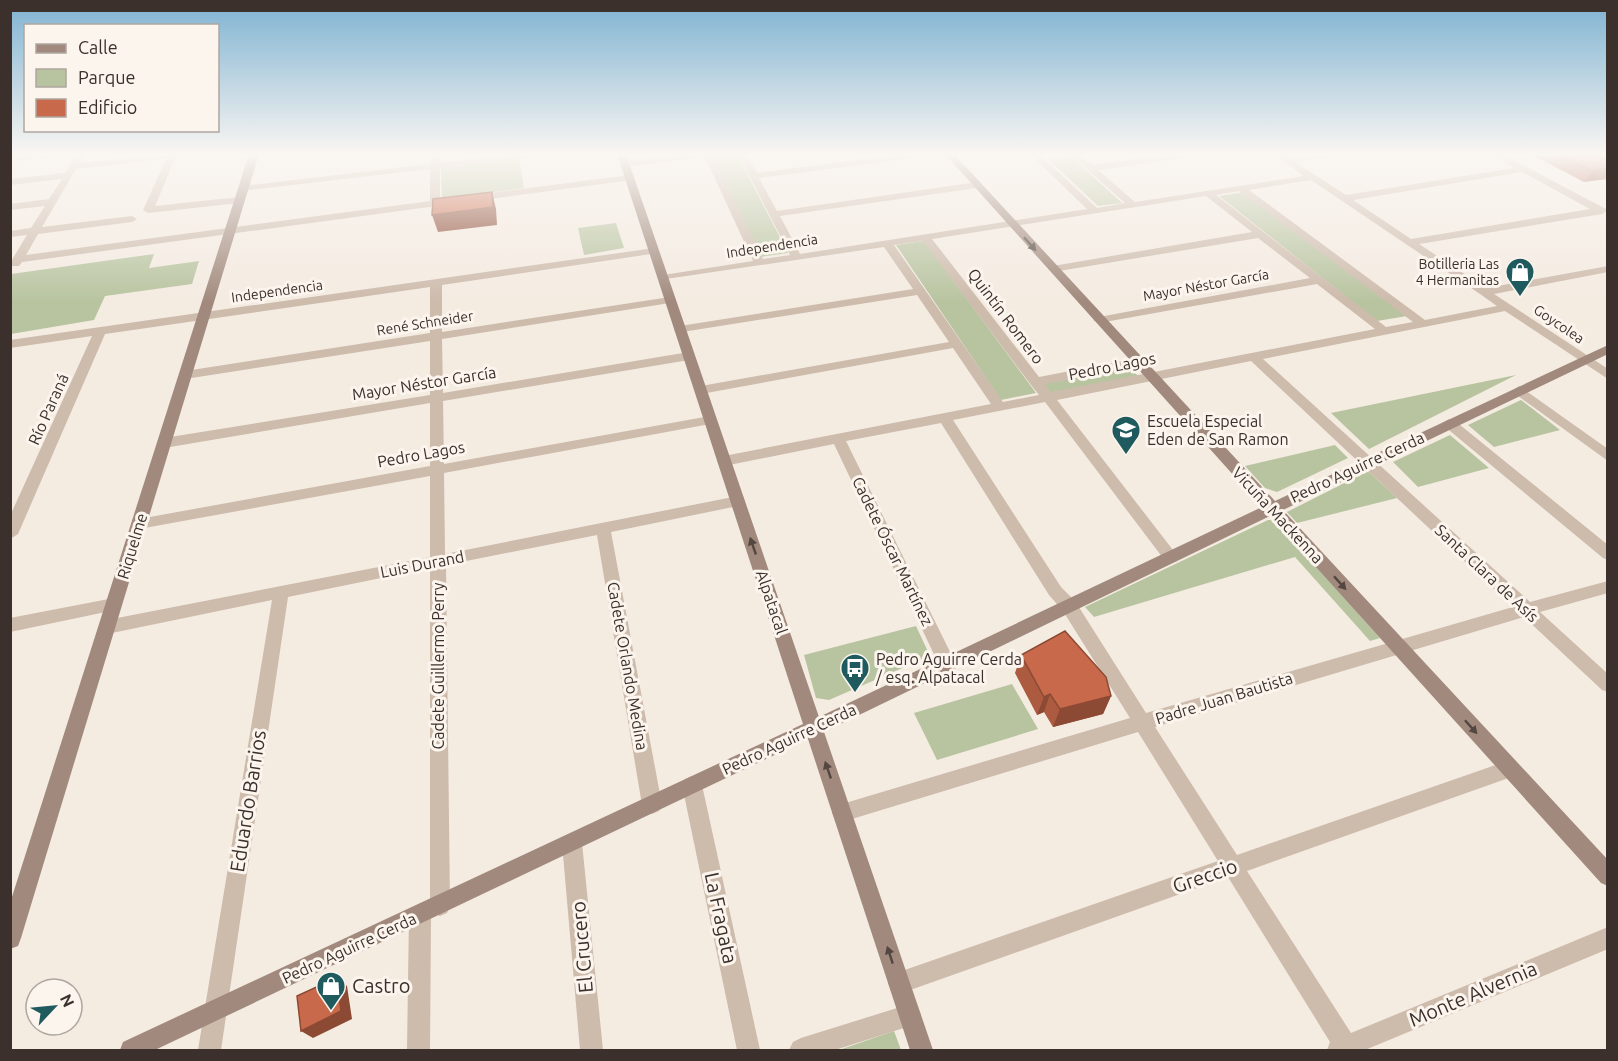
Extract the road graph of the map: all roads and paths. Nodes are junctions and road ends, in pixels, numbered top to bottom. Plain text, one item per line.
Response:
1 (39, 204) edge
2 (51, 204) edge
3 (152, 204) edge
4 (190, 204) edge
5 (238, 204) edge
6 (432, 204) edge
7 (638, 204) edge
8 (731, 204) edge
9 (768, 204) edge
10 (847, 204) edge
11 (994, 204) edge
12 (1087, 204) edge
13 (1143, 204) edge
14 (1221, 204) edge
15 (1261, 204) edge
16 (1352, 204) edge
17 (1588, 204) edge
18 (1133, 205) joint
19 (10, 207) edge
20 (1095, 211) junction
21 (1604, 212) edge
22 (774, 214) junction
23 (132, 219) dead end
24 (1012, 224) junction
25 (34, 231) junction
26 (10, 234) edge
27 (1261, 234) junction
28 (228, 235) junction
29 (925, 237) junction
30 (1410, 242) junction
31 (887, 243) junction
32 (654, 251) junction
33 (796, 257) junction
34 (759, 263) junction
35 (14, 264) edge
36 (1053, 269) junction
37 (1608, 269) edge
38 (663, 278) junction
39 (1318, 280) junction
40 (436, 283) junction
41 (920, 291) junction
42 (1484, 292) junction
43 (670, 300) junction
44 (1507, 307) junction
45 (203, 317) junction
46 (1099, 320) junction
47 (1423, 324) junction
48 (680, 330) junction
49 (1384, 331) junction
50 (100, 332) junction
51 (436, 336) junction
52 (10, 344) edge
53 (957, 344) junction
54 (1608, 349) edge
55 (689, 356) junction
56 (1253, 356) junction
57 (1584, 360) junction
58 (1137, 362) junction
59 (185, 375) junction
60 (1608, 375) edge
61 (1151, 377) junction
62 (1035, 382) junction
63 (700, 390) junction
64 (1519, 390) junction
65 (436, 398) junction
66 (1048, 398) junction
67 (1000, 407) junction
68 (945, 418) junction
69 (710, 420) junction
70 (1449, 423) junction
71 (838, 438) junction
72 (164, 443) junction
73 (1608, 456) edge
74 (724, 461) junction
75 (1367, 462) junction
76 (437, 470) junction
77 (738, 501) junction
78 (1272, 508) junction
79 (139, 524) junction
80 (603, 528) junction
81 (10, 534) edge
82 (1608, 554) edge
83 (1171, 558) junction
84 (438, 561) junction
85 (1608, 587) edge
86 (281, 592) junction
87 (114, 604) junction
88 (1069, 606) junction
89 (1527, 609) junction
90 (10, 625) edge
91 (107, 627) junction
92 (1397, 645) junction
93 (947, 664) junction
94 (1608, 685) edge
95 (1142, 723) junction
96 (814, 728) junction
97 (1510, 769) junction
98 (692, 785) junction
99 (652, 805) junction
100 (842, 813) junction
101 (572, 843) junction
102 (1232, 867) junction
103 (1608, 876) edge
104 (430, 910) junction
105 (10, 938) edge
106 (1608, 938) edge
107 (899, 983) junction
108 (216, 1010) junction
109 (910, 1014) junction
110 (1344, 1049) edge
111 (131, 1050) edge
112 (209, 1050) edge
113 (418, 1050) edge
114 (592, 1050) edge
115 (749, 1050) edge
116 (801, 1050) edge
117 (922, 1050) edge

1 - 19 street
2 - 25 street
3 - 4 street
5 - 28 street, Riquelme
6 - 28 street
7 - 32 street, Alpatacal
8 - 34 street
9 - 22 street
10 - 22 street
11 - 24 street, Vicuña Mackenna
12 - 20 street
13 - 18 street, Independencia
14 - 27 street
15 - 47 street
16 - 30 street, Goycolea
17 - 21 street
18 - 20 street, Independencia
20 - 24 street, Independencia
21 - 30 street
22 - 33 street
23 - 25 street
24 - 29 street, Independencia
24 -> 36 street, Vicuña Mackenna
25 - 26 street
25 - 35 street
27 - 36 street
27 - 39 street
28 - 35 street
28 - 45 street, Riquelme
29 - 31 street, Independencia
29 - 62 street, Quintín Romero
30 - 42 street, Goycolea
31 - 33 street, Independencia
31 - 41 street
32 - 38 street, Alpatacal
32 - 40 street, Independencia
33 - 34 street, Independencia
34 - 38 street, Independencia
36 - 46 street, Vicuña Mackenna
37 - 42 street
38 - 43 street, Alpatacal
39 - 46 street, Mayor Néstor García
39 - 49 street
40 - 45 street, Independencia
40 - 51 street, Cadete Guillermo Perry
41 - 48 street
41 - 53 street
42 - 44 street, Goycolea
43 - 48 street, Alpatacal
43 - 51 street, René Schneider
44 - 47 street, Pedro Lagos
44 - 57 street, Goycolea
45 - 50 street, Independencia
45 - 59 street, Riquelme
46 - 58 street, Vicuña Mackenna
47 - 49 street, Pedro Lagos
48 - 55 street, Alpatacal
49 - 56 street, Pedro Lagos
50 - 52 street, Independencia
50 - 81 street, Río Paraná
51 - 59 street, René Schneider
51 - 65 street, Cadete Guillermo Perry
53 - 63 street
53 - 67 street
54 - 57 street, Pedro Aguirre Cerda
55 - 63 street, Alpatacal
55 - 65 street, Mayor Néstor García
56 - 61 street, Pedro Lagos
56 - 75 street, Santa Clara de Asís
57 - 60 street, Goycolea
57 - 64 street, Pedro Aguirre Cerda
58 - 61 street, Vicuña Mackenna
58 - 62 street, Pedro Lagos
59 - 72 street, Riquelme
61 - 66 street, Pedro Lagos
61 - 78 street, Vicuña Mackenna
62 - 66 street, Quintín Romero
63 - 69 street, Alpatacal
64 - 70 street, Pedro Aguirre Cerda
64 - 73 street
65 - 72 street, Mayor Néstor García
65 - 76 street, Cadete Guillermo Perry
66 - 67 street, Pedro Lagos
66 - 83 street, Quintín Romero
67 - 68 street, Pedro Lagos
68 - 71 street, Pedro Lagos
68 - 88 street
69 - 74 street, Alpatacal
69 - 76 street, Pedro Lagos
70 - 75 street, Pedro Aguirre Cerda
70 - 82 street
71 - 74 street, Pedro Lagos
71 - 93 street, Cadete Óscar Martínez
72 - 79 street, Riquelme
74 - 77 street, Alpatacal
75 - 78 street, Pedro Aguirre Cerda
75 - 89 street, Santa Clara de Asís
76 - 79 street, Pedro Lagos
76 - 84 street, Cadete Guillermo Perry
77 - 80 street, Luis Durand
96 -> 77 street, Alpatacal
78 - 83 street, Pedro Aguirre Cerda
78 -> 92 street, Vicuña Mackenna
79 - 87 street, Riquelme
80 - 84 street, Luis Durand
80 - 99 street, Cadete Orlando Medina
83 - 88 street, Pedro Aguirre Cerda
84 - 86 street, Luis Durand
84 - 104 street, Cadete Guillermo Perry
85 - 89 street, Padre Juan Bautista
86 - 91 street, Luis Durand
86 - 108 street, Eduardo Barrios
87 - 90 street
87 - 91 street, Riquelme
88 - 93 street, Pedro Aguirre Cerda
88 - 95 street
89 - 92 street, Padre Juan Bautista
89 - 94 street, Santa Clara de Asís
91 - 105 street, Riquelme
92 - 95 street, Padre Juan Bautista
92 -> 97 street, Vicuña Mackenna
93 - 96 street, Pedro Aguirre Cerda
95 - 100 street, Padre Juan Bautista
95 - 102 street
96 - 98 street, Pedro Aguirre Cerda
100 -> 96 street, Alpatacal
97 - 102 street, Greccio
97 - 103 street, Vicuña Mackenna
98 - 99 street, Pedro Aguirre Cerda
98 - 115 street, La Fragata
99 - 101 street, Pedro Aguirre Cerda
107 -> 100 street, Alpatacal
101 - 104 street, Pedro Aguirre Cerda
101 - 114 street, El Crucero
102 - 107 street, Greccio
102 - 110 street
104 - 108 street, Pedro Aguirre Cerda
104 - 113 street, Cadete Guillermo Perry
106 - 110 street, Monte Alvernia
107 - 109 street, Alpatacal
108 - 111 street, Pedro Aguirre Cerda
108 - 112 street, Eduardo Barrios
109 - 116 street
109 - 117 street, Alpatacal

